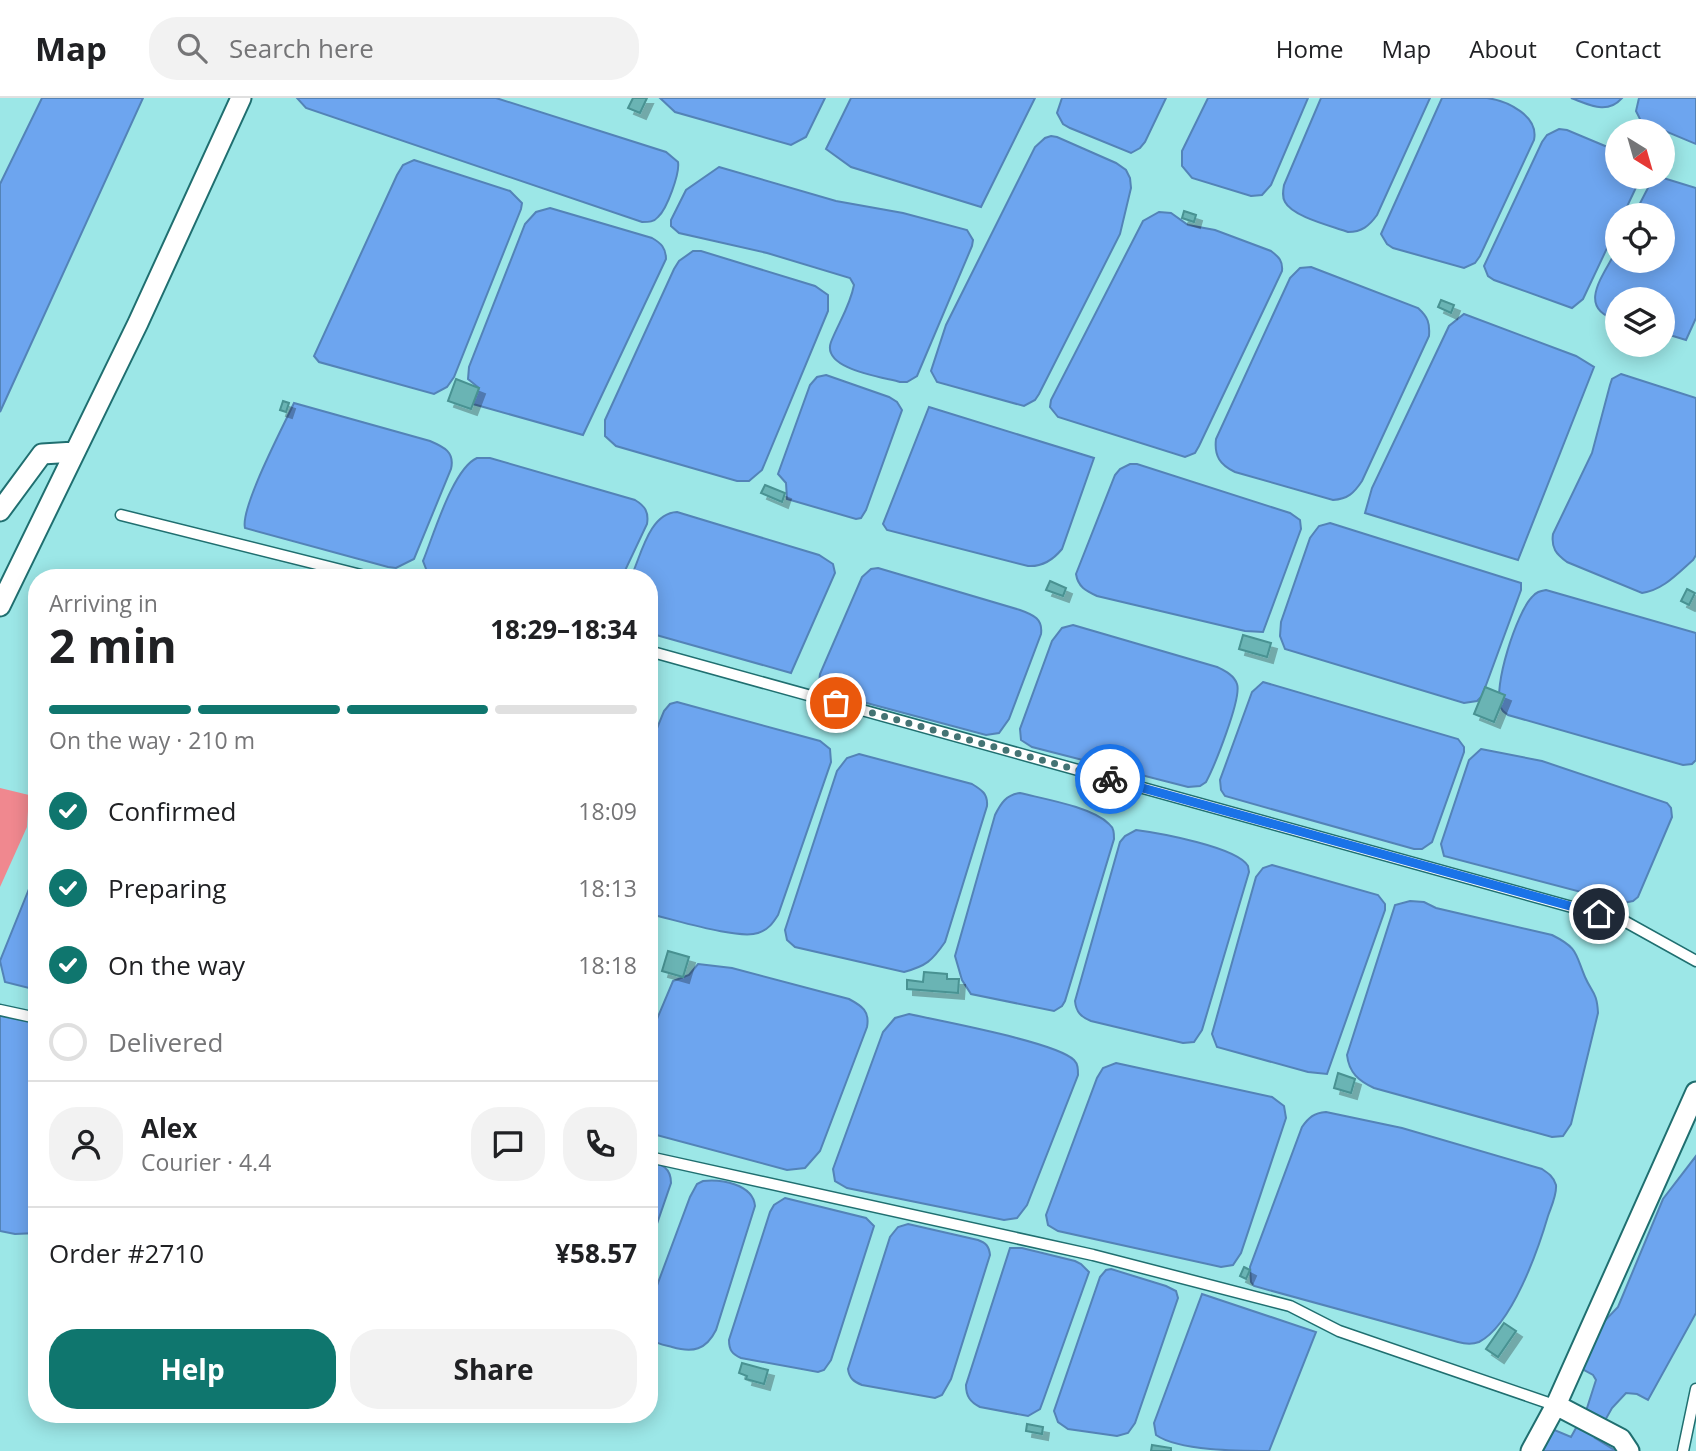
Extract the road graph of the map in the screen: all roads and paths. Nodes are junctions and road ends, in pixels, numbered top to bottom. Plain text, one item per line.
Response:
1 (241, 98) edge
2 (75, 452) junction
3 (0, 511) edge
4 (121, 515) dead end
5 (337, 569) edge
6 (0, 607) edge
7 (658, 653) edge
8 (1696, 961) edge
9 (0, 1010) edge
10 (28, 1015) edge
11 (1696, 1092) edge
12 (658, 1159) edge
13 (1696, 1389) edge
14 (1565, 1409) junction
15 (1625, 1445) edge
16 (1531, 1451) edge
17 (1683, 1451) edge

1 - 2 street
2 - 3 street
2 - 6 street
4 - 5 lane
7 - 8 lane
9 - 10 lane
11 - 14 street
12 - 14 lane
13 - 17 lane
14 - 15 street
14 - 16 street

